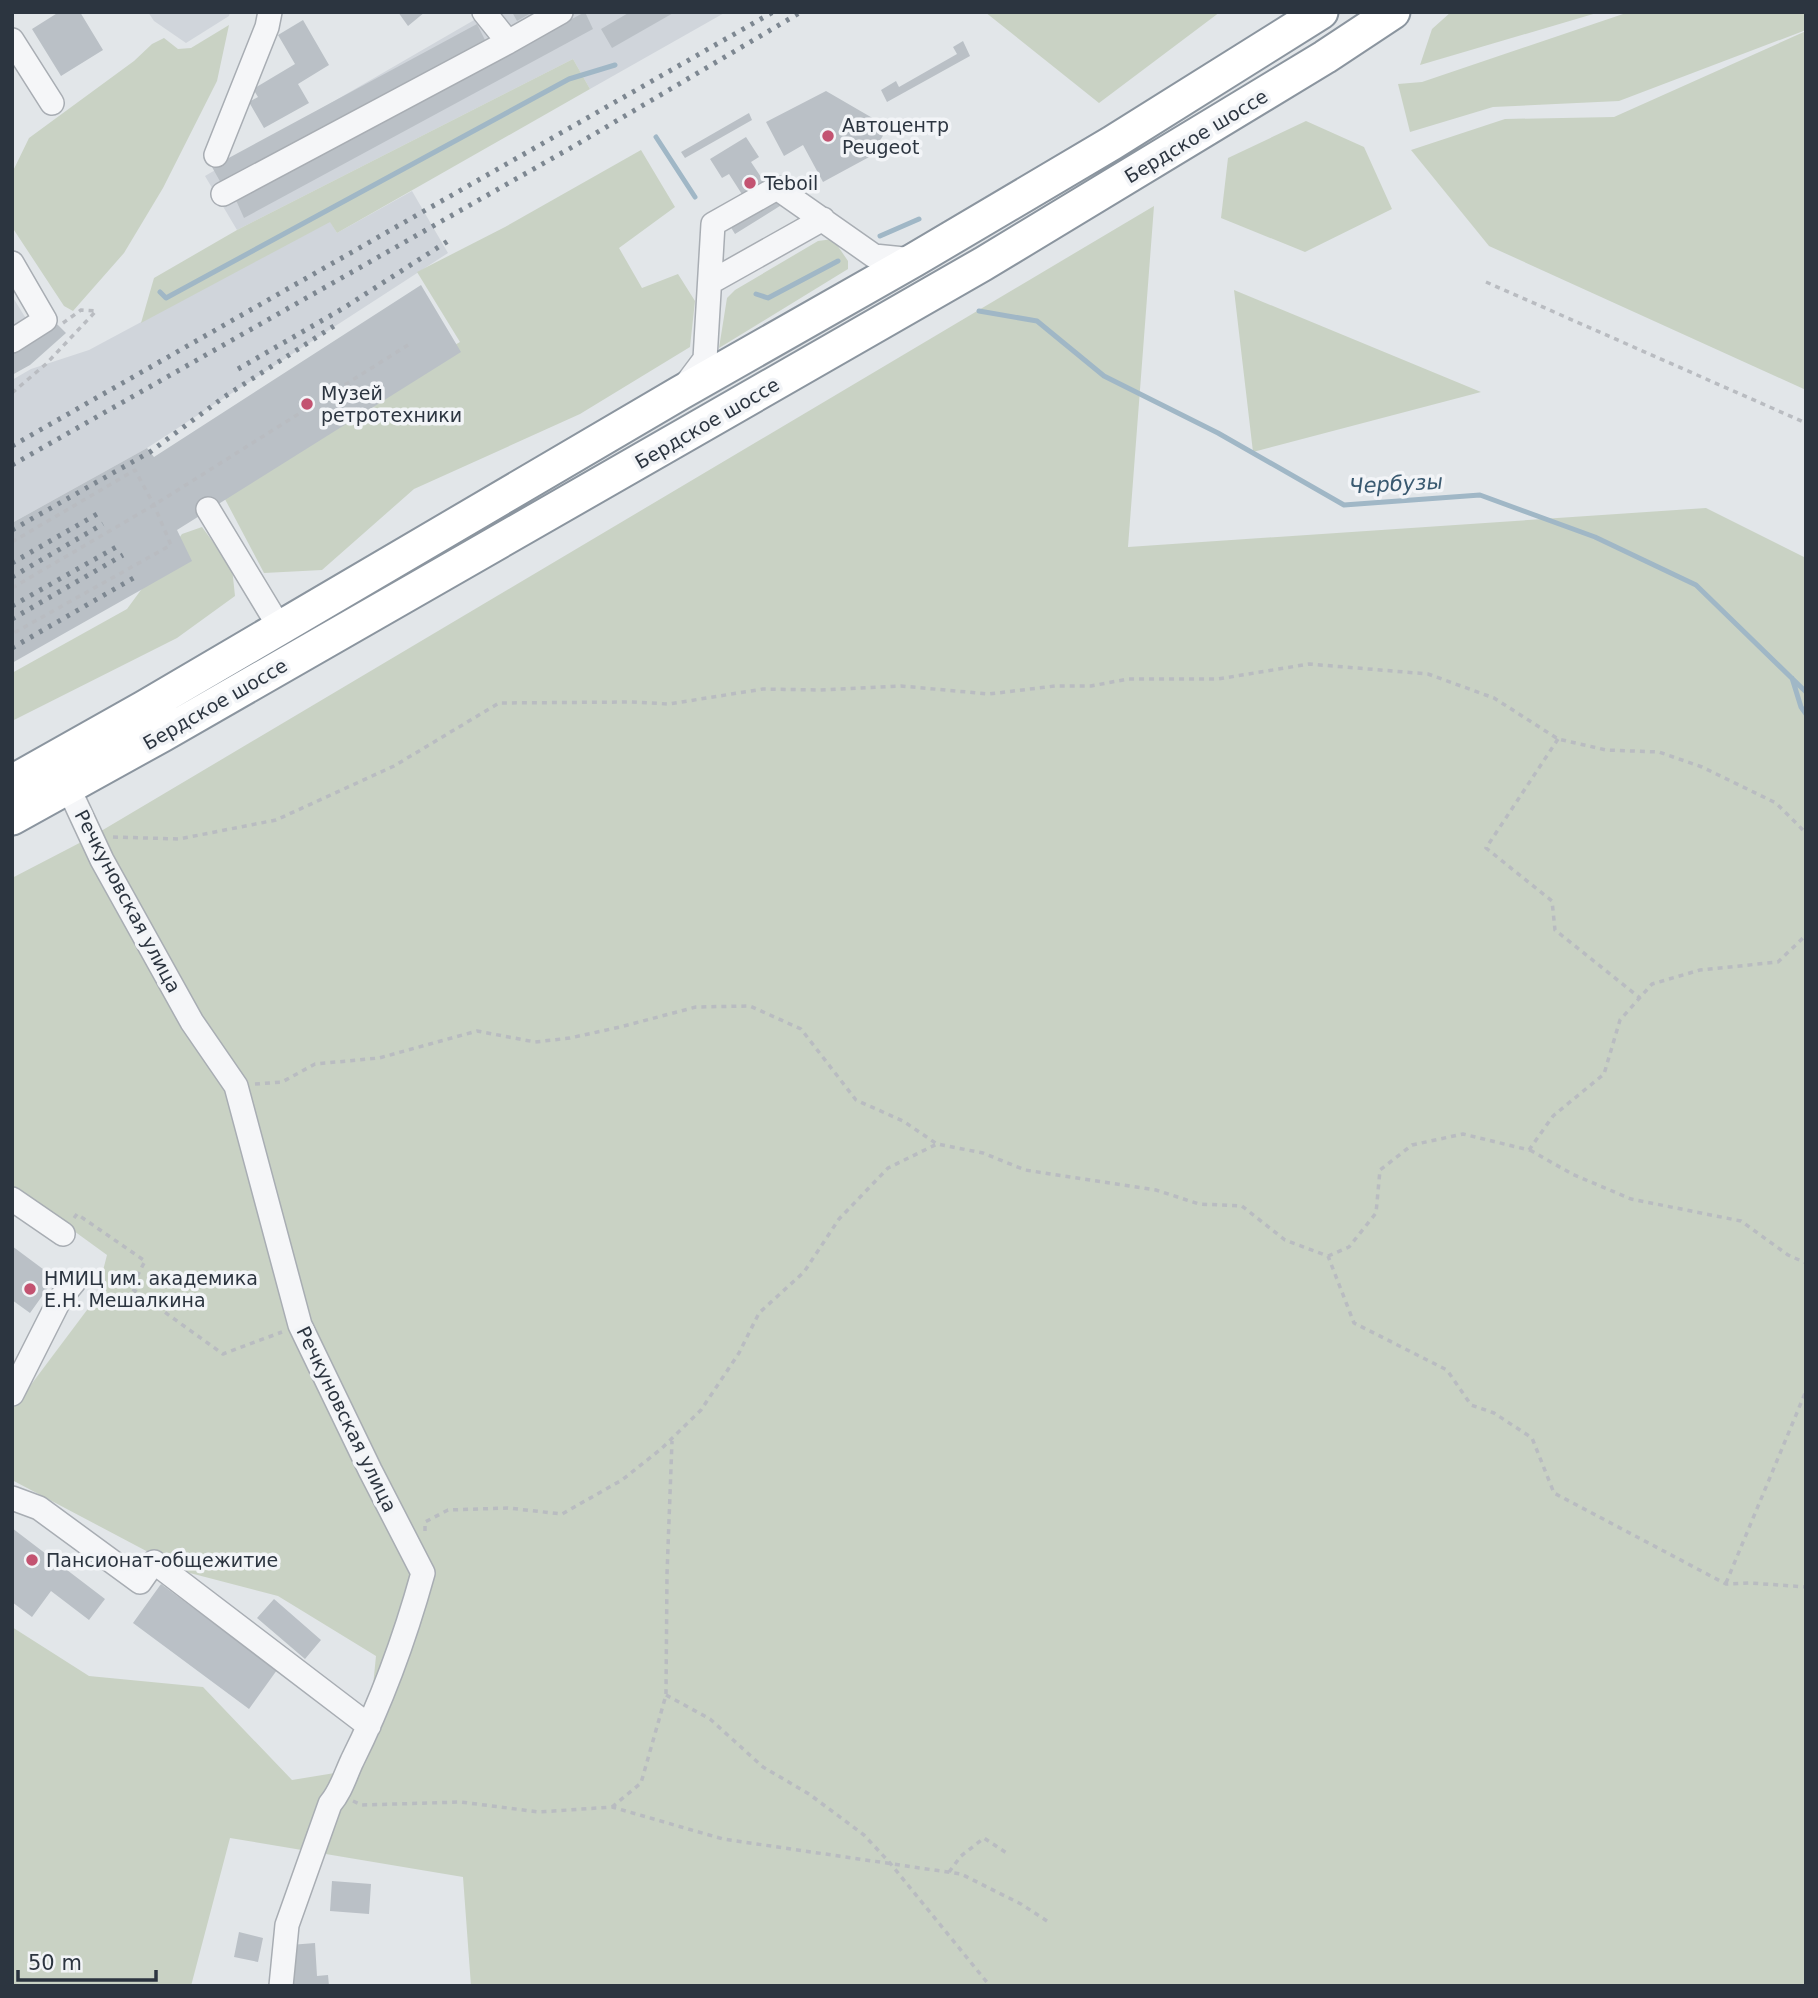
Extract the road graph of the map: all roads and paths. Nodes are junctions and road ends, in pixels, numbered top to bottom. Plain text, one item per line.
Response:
1 (270, 12) edge
2 (484, 12) edge
3 (561, 12) edge
4 (1321, 12) edge
5 (1393, 12) edge
6 (12, 40) edge
7 (508, 42) junction
8 (52, 103) dead end
9 (216, 155) dead end
10 (1061, 173) junction
11 (223, 194) dead end
12 (1080, 205) junction
13 (823, 219) junction
14 (914, 260) junction
15 (12, 263) edge
16 (711, 282) junction
17 (1486, 282) dead end
18 (43, 315) junction
19 (12, 341) edge
20 (408, 345) dead end
21 (12, 393) edge
22 (680, 393) junction
23 (1806, 423) edge
24 (154, 505) junction
25 (208, 509) dead end
26 (12, 542) edge
27 (12, 588) edge
28 (280, 628) junction
29 (12, 634) edge
30 (1558, 739) junction
31 (12, 782) edge
32 (68, 787) junction
33 (12, 818) edge
34 (1806, 833) edge
35 (91, 837) junction
36 (1806, 935) edge
37 (1640, 998) junction
38 (236, 1086) junction
39 (937, 1144) junction
40 (1529, 1150) junction
41 (12, 1199) edge
42 (63, 1234) joint
43 (1328, 1256) junction
44 (1806, 1263) edge
45 (75, 1282) dead end
46 (300, 1325) junction
47 (1806, 1391) edge
48 (12, 1394) edge
49 (672, 1439) junction
50 (12, 1498) edge
51 (425, 1535) dead end
52 (1726, 1584) junction
53 (1806, 1587) edge
54 (666, 1695) junction
55 (369, 1726) junction
56 (339, 1794) junction
57 (612, 1807) junction
58 (1008, 1854) dead end
59 (890, 1863) junction
60 (949, 1872) junction
61 (1047, 1921) dead end
62 (281, 1986) edge
63 (990, 1986) edge

1 - 9 street
2 - 7 street
3 - 7 street
4 - 10 highway, Бердское шоссе
5 - 12 highway, Бердское шоссе
6 - 8 street
7 - 11 street
10 - 12 highway
10 - 14 highway, Бердское шоссе
12 - 32 highway, Бердское шоссе
13 - 14 street
13 - 16 street
13 - 16 street
14 - 22 highway, Бердское шоссе
15 - 18 street
16 - 22 street
17 - 23 path
18 - 19 street
18 - 21 path
20 - 24 path
22 - 28 highway, Бердское шоссе
24 - 26 path
24 - 27 path
24 - 29 path
25 - 28 street
28 - 31 highway, Бердское шоссе
30 - 34 path
30 - 35 path
30 - 37 path
32 - 33 highway, Бердское шоссе
32 - 35 street, Речкуновская улица
35 - 38 street, Речкуновская улица
36 - 37 path
37 - 40 path
38 - 39 path
38 - 46 street, Речкуновская улица
39 - 43 path
39 - 49 path
40 - 43 path
40 - 44 path
41 - 42 street
42 - 46 path
43 - 52 path
45 - 48 street
46 - 55 street, Речкуновская улица
47 - 52 path
49 - 51 path
49 - 54 path
50 - 55 street
52 - 53 path
54 - 57 path
54 - 59 path
55 - 56 street, Речкуновская улица
56 - 57 path
56 - 62 street, Речкуновская улица
57 - 59 path
58 - 60 path
59 - 60 path
59 - 63 path
60 - 61 path

